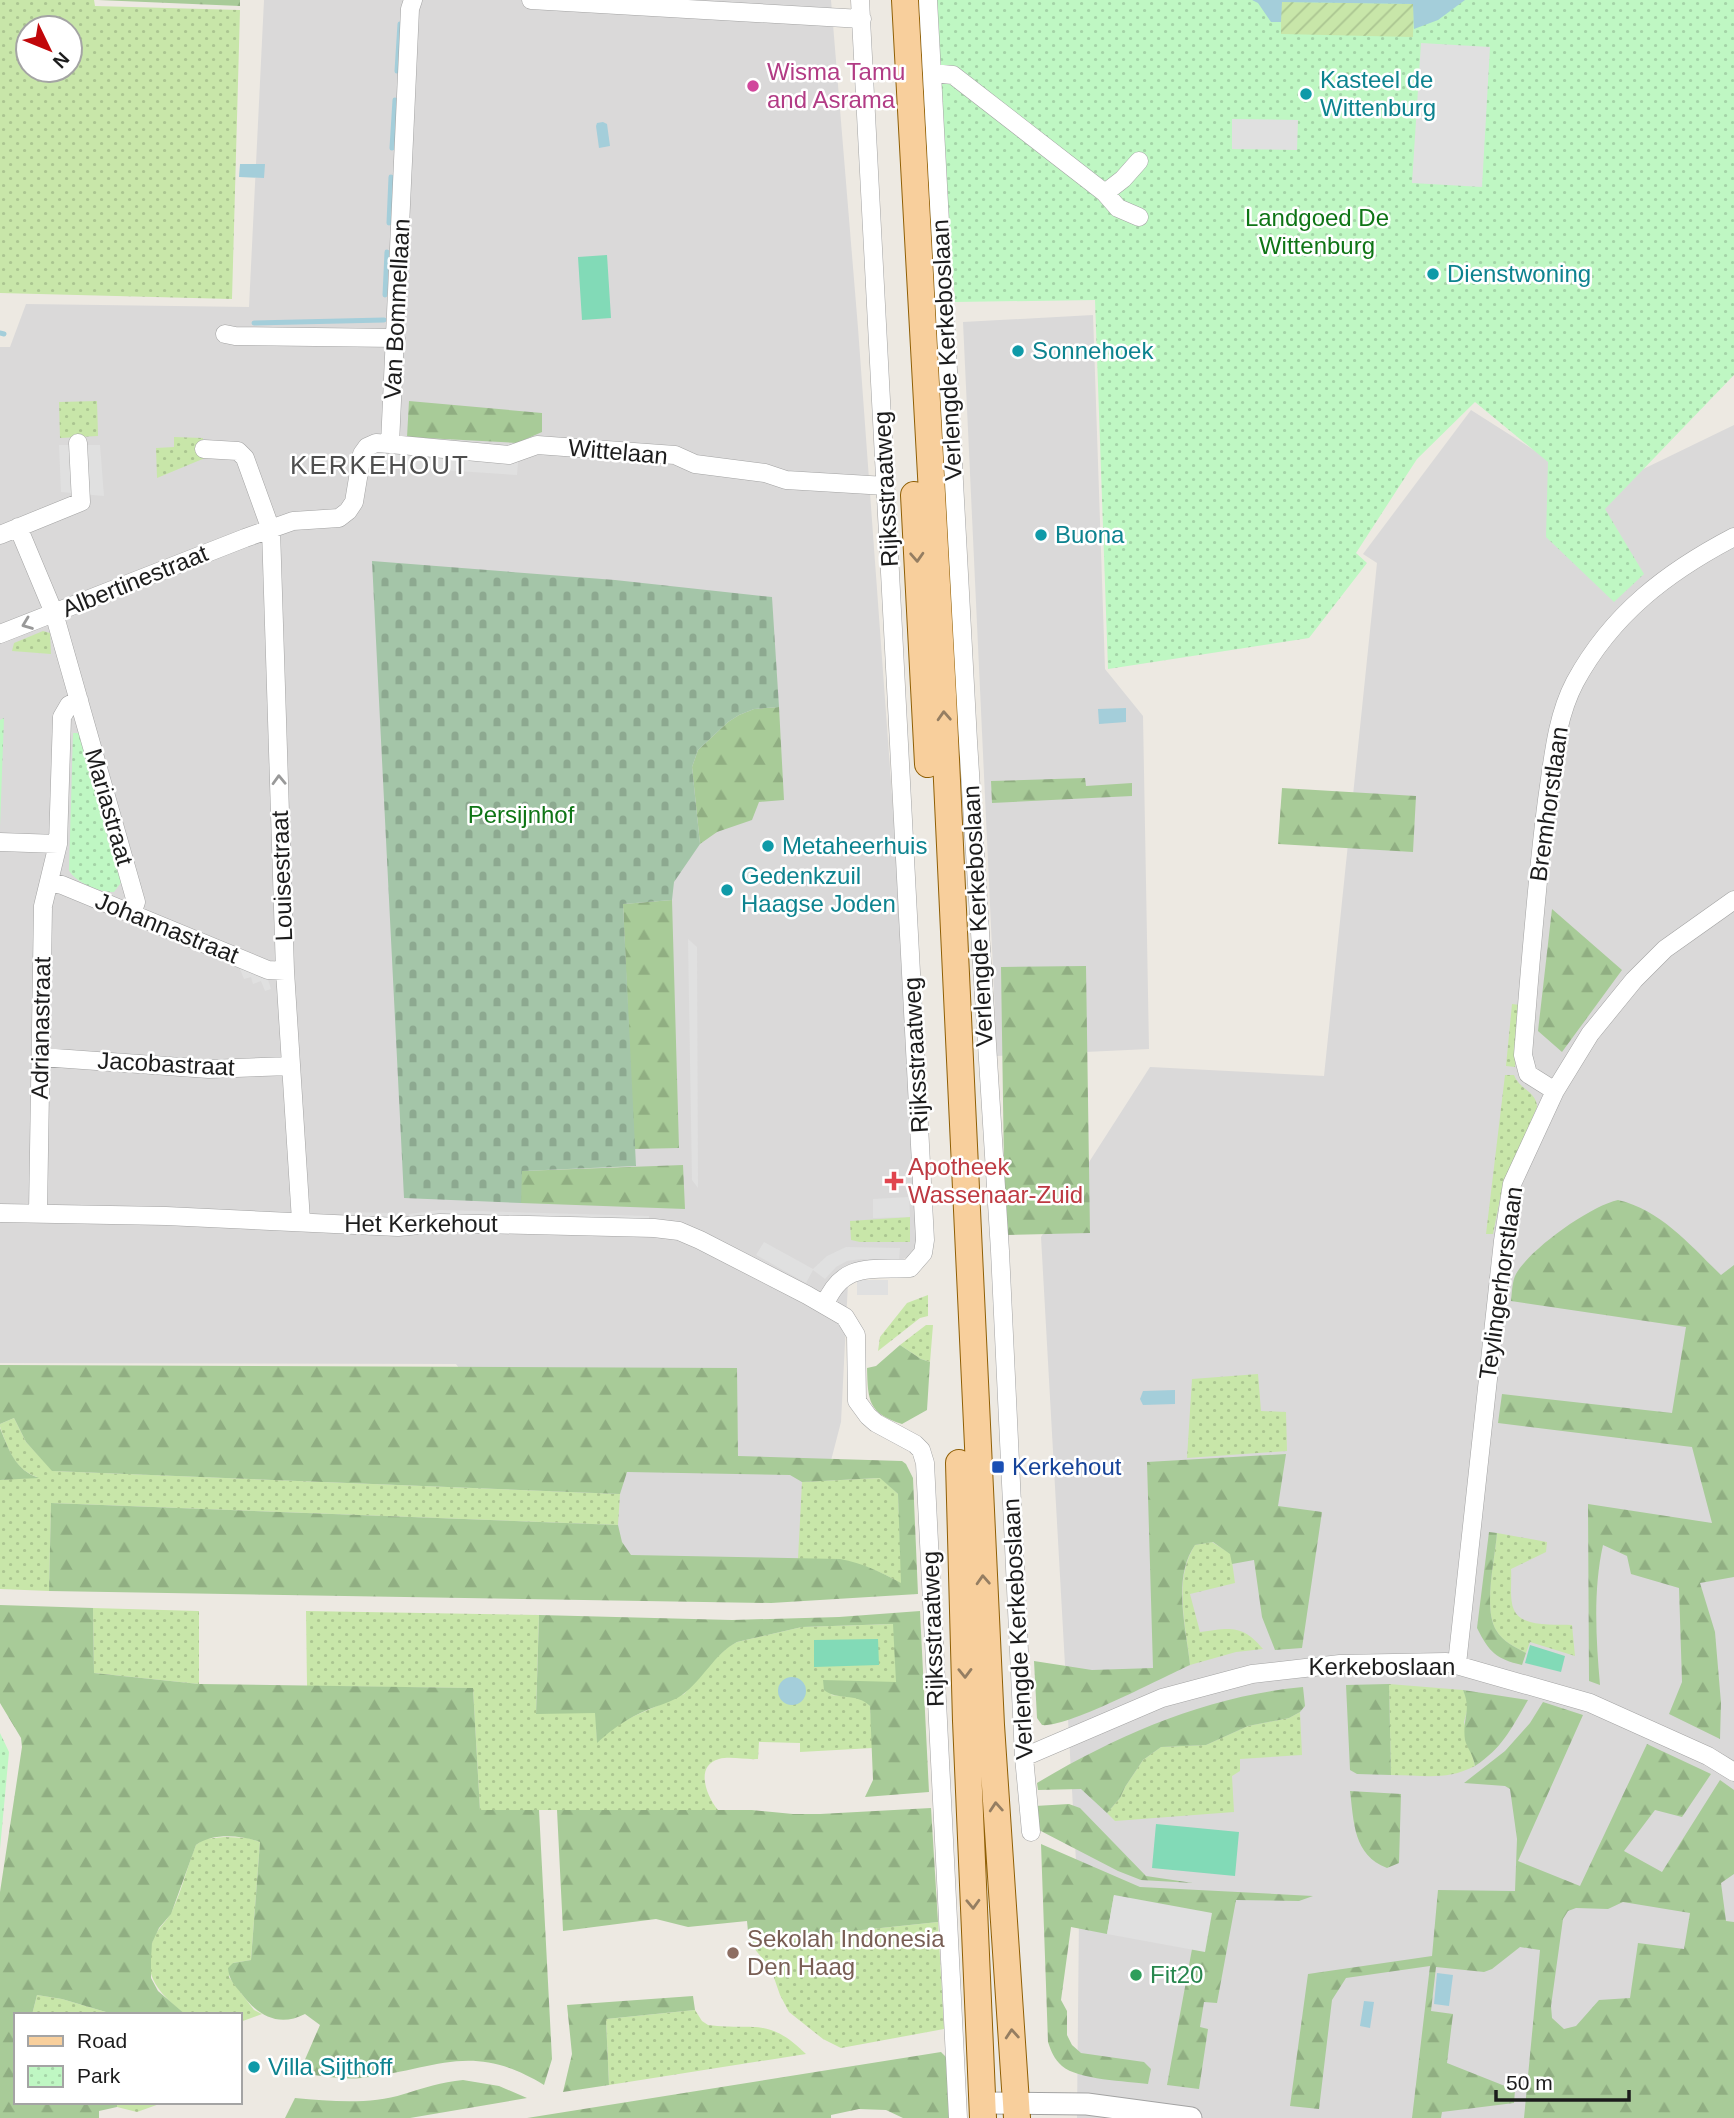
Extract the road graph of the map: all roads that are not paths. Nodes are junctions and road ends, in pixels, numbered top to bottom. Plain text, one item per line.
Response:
1 (413, 0) edge
2 (531, 0) edge
3 (860, 0) edge
4 (887, 0) edge
5 (905, 0) edge
6 (928, 0) edge
7 (862, 19) junction
8 (932, 73) junction
9 (1139, 161) dead end
10 (1105, 193) junction
11 (1139, 217) dead end
12 (225, 334) dead end
13 (396, 338) junction
14 (78, 443) dead end
15 (390, 444) junction
16 (204, 449) dead end
17 (886, 485) junction
18 (18, 527) junction
19 (271, 530) junction
20 (0, 535) edge
21 (1734, 537) edge
22 (54, 613) junction
23 (0, 634) edge
24 (79, 700) junction
25 (0, 842) edge
26 (58, 844) junction
27 (49, 882) junction
28 (1734, 900) edge
29 (132, 914) junction
30 (285, 971) junction
31 (41, 1057) junction
32 (291, 1066) junction
33 (1555, 1091) junction
34 (0, 1213) edge
35 (38, 1213) junction
36 (301, 1221) junction
37 (825, 1304) junction
38 (1457, 1664) junction
39 (1024, 1757) junction
40 (1734, 1772) edge
41 (1031, 1832) dead end
42 (1017, 2110) edge
43 (982, 2111) edge
44 (1054, 2111) edge
45 (958, 2118) edge
46 (1191, 2118) edge

1 - 13 street, Van Bommellaan
2 - 7 street
3 - 7 street, Rijksstraatweg
4 -> 43 main road, Rijksstraatweg
42 -> 5 main road, Rijksstraatweg
6 - 8 street, Verlengde Kerkeboslaan
7 - 17 street, Rijksstraatweg
8 - 10 street
8 - 39 street, Verlengde Kerkeboslaan
9 - 10 street
10 - 11 street
12 - 13 street
13 - 15 street, Van Bommellaan
14 - 18 street
15 - 17 street, Wittelaan
15 - 19 street
16 - 19 street, Louisestraat
17 - 37 street, Rijksstraatweg
18 - 20 street
18 - 22 street, Mariastraat
19 - 22 street, Albertinestraat
30 -> 19 street, Louisestraat
21 - 33 street, Bremhorstlaan
22 -> 23 street, Albertinestraat
22 - 24 street, Mariastraat
24 - 26 street, Mariastraat
24 - 29 street, Mariastraat
25 - 26 street
26 - 27 street, Adrianastraat
27 - 29 street, Johannastraat
27 - 31 street, Adrianastraat
28 - 33 street, Teylingerhorstlaan
29 - 30 street, Johannastraat
30 - 32 street, Louisestraat
31 - 32 street, Jacobastraat
31 - 35 street, Adrianastraat
32 - 36 street, Louisestraat
33 - 38 street, Teylingerhorstlaan
34 - 35 street, Het Kerkehout
35 - 36 street, Het Kerkehout
36 - 37 street, Het Kerkehout
37 - 45 street, Rijksstraatweg
38 - 39 street, Kerkeboslaan
38 - 40 street, Kerkeboslaan
39 - 41 street, Verlengde Kerkeboslaan
42 - 43 street
42 - 44 street
44 - 46 street

